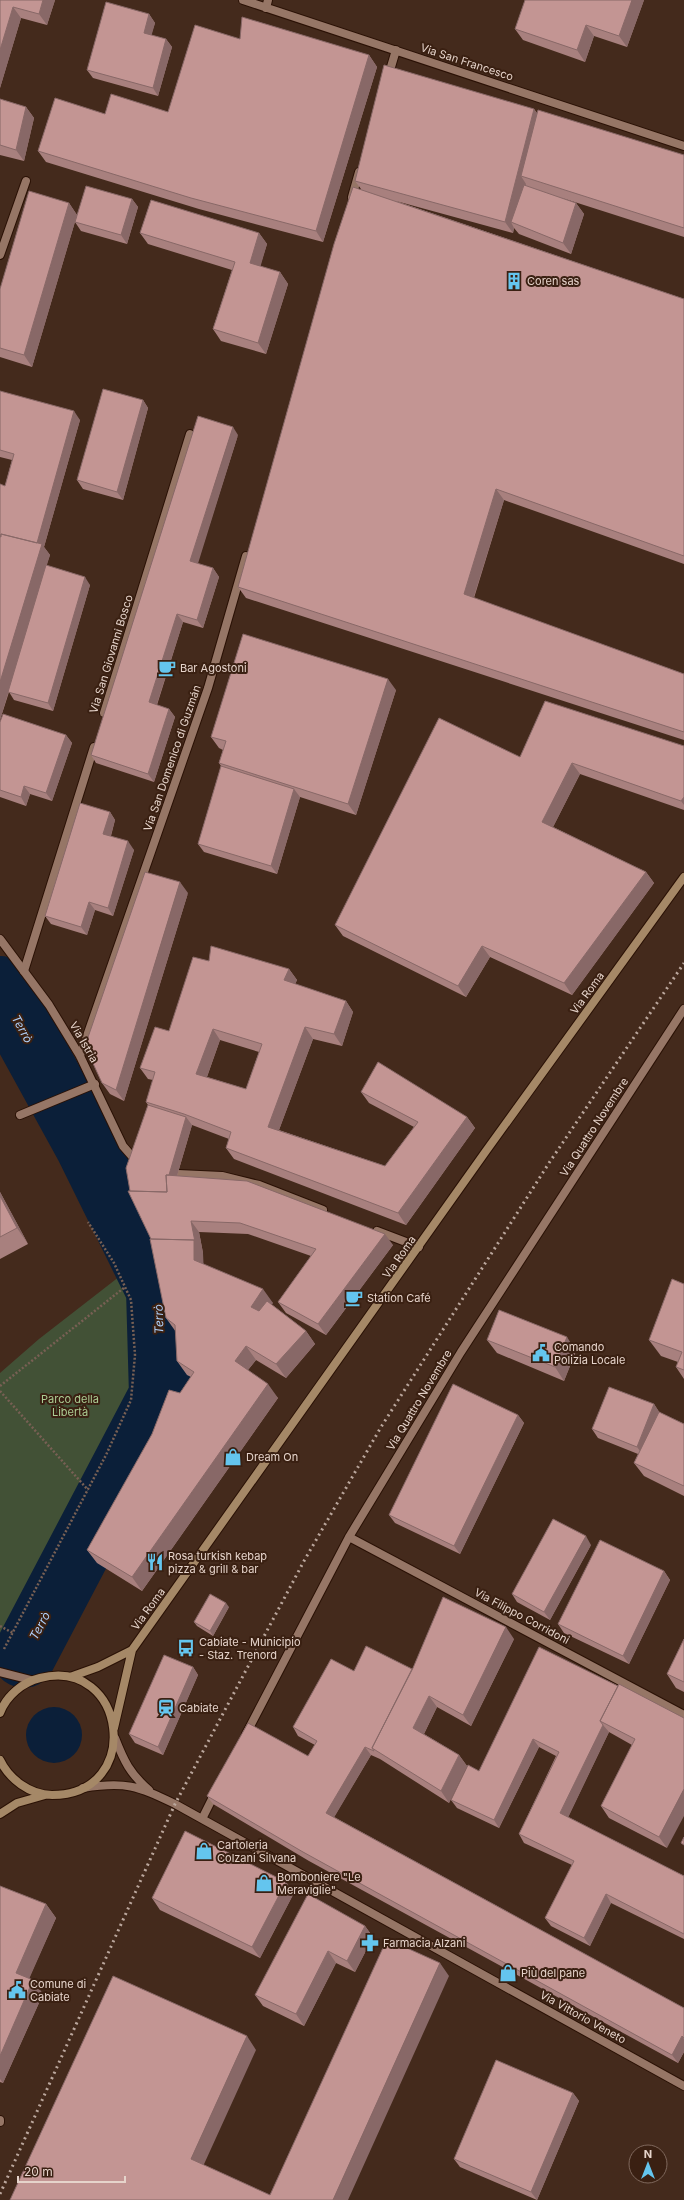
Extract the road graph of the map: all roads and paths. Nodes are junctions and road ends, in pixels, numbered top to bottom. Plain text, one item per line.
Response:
1 (243, 0) edge
2 (267, 4) edge
3 (396, 50) junction
4 (384, 87) edge
5 (684, 146) edge
6 (362, 161) edge
7 (26, 181) dead end
8 (349, 206) edge
9 (0, 255) edge
10 (190, 434) dead end
11 (250, 545) edge
12 (101, 722) edge
13 (97, 737) edge
14 (684, 877) edge
15 (0, 939) edge
16 (24, 972) junction
17 (684, 1009) edge
18 (80, 1056) junction
19 (95, 1084) junction
20 (20, 1115) dead end
21 (137, 1162) edge
22 (178, 1174) edge
23 (332, 1213) edge
24 (88, 1222) dead end
25 (368, 1228) edge
26 (419, 1247) junction
27 (125, 1287) junction
28 (0, 1386) edge
29 (0, 1391) edge
30 (88, 1490) junction
31 (349, 1537) junction
32 (0, 1626) edge
33 (13, 1633) junction
34 (132, 1650) junction
35 (3, 1652) dead end
36 (0, 1672) edge
37 (70, 1677) junction
38 (31, 1680) junction
39 (0, 1712) edge
40 (684, 1715) edge
41 (114, 1728) junction
42 (115, 1738) junction
43 (242, 1742) edge
44 (0, 1760) edge
45 (220, 1784) edge
46 (83, 1788) junction
47 (45, 1795) junction
48 (156, 1796) junction
49 (0, 1814) edge
50 (202, 1819) junction
51 (684, 2086) edge

1 - 2 street, Via San Francesco
2 - 3 street, Via San Francesco
3 - 4 street
3 - 5 street, Via San Francesco
6 - 8 street
7 - 9 street
10 - 12 street, Via San Giovanni Bosco
11 - 18 street, Via San Domenico di Guzmán
13 - 16 street
14 - 26 street, Via Roma
15 - 16 street, Via Istria
16 - 18 street, Via Istria
17 - 31 street, Via Quattro Novembre
18 - 19 street, Via Istria
19 - 20 street
19 - 21 street, Via Istria
22 - 23 street
24 - 27 path
25 - 26 street
26 - 34 street, Via Roma
27 - 28 path
27 - 30 path
29 - 30 path
30 - 33 path
31 - 40 street, Via Filippo Corridoni
31 - 43 street, Via Quattro Novembre
32 - 33 path
33 - 35 path
34 - 37 street, Via Roma
34 - 41 street, Via Roma
36 - 38 street
37 - 38 street
37 - 41 street
38 - 39 street
41 - 42 street
42 - 46 street
42 - 48 street, Via Vittorio Veneto
44 - 47 street
45 - 50 street
46 - 47 street
46 - 48 street, Via Vittorio Veneto
47 - 49 street
48 - 50 street, Via Vittorio Veneto
50 - 51 street, Via Vittorio Veneto

